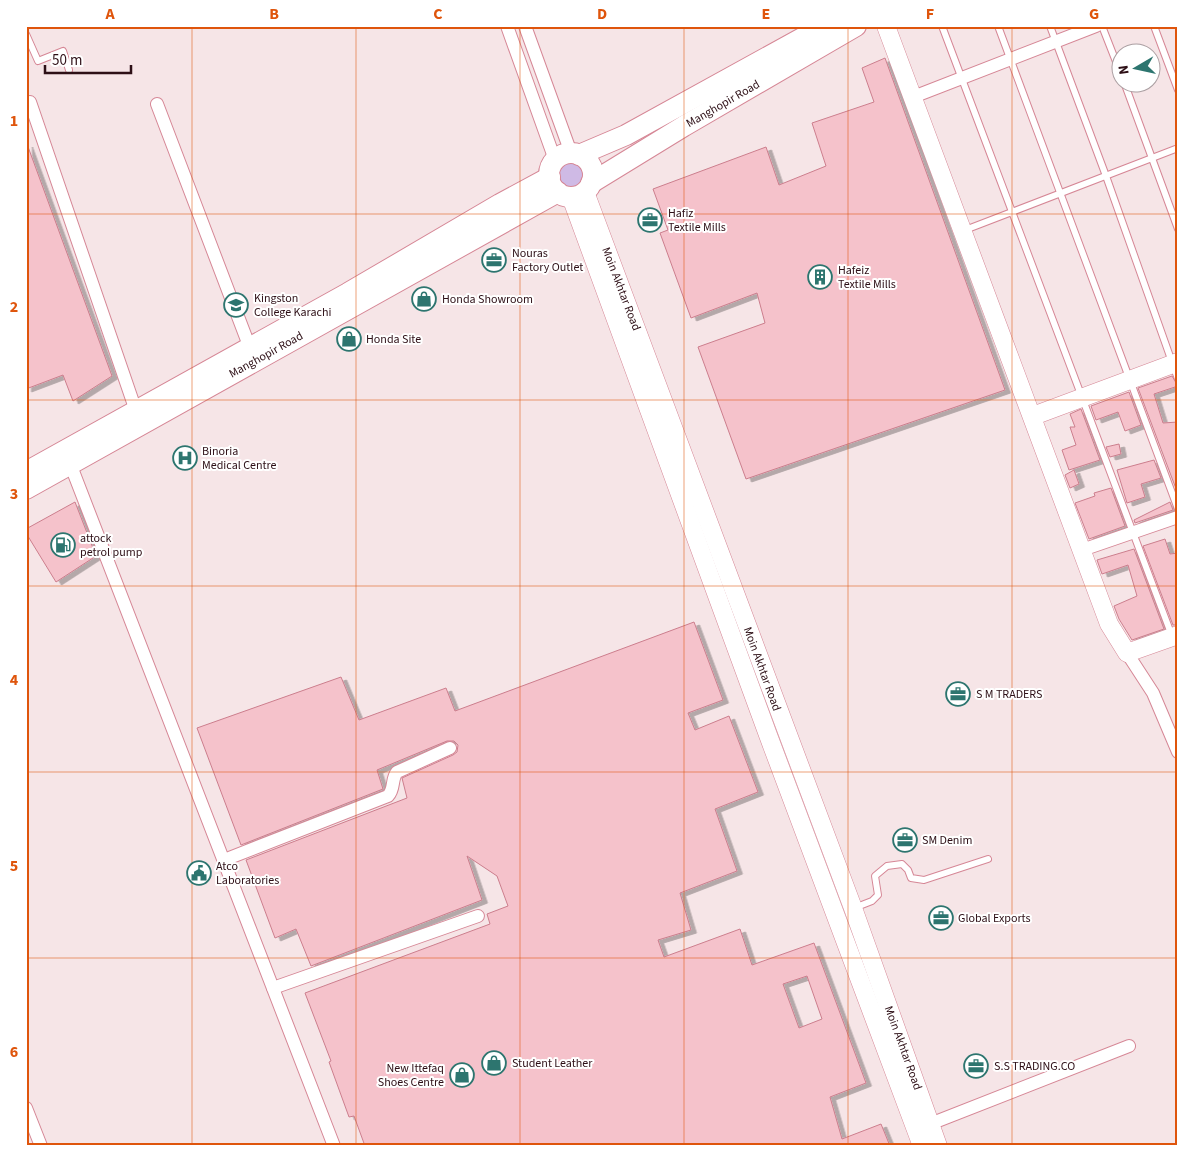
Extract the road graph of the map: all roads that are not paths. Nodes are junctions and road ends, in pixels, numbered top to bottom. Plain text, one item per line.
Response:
1 (507, 26) edge
2 (525, 26) edge
3 (856, 26) edge
4 (886, 26) edge
5 (942, 26) edge
6 (998, 26) edge
7 (1050, 26) edge
8 (1096, 26) edge
9 (1102, 26) edge
10 (1154, 26) edge
11 (824, 30) edge
12 (26, 34) edge
13 (1055, 41) junction
14 (1112, 52) edge
15 (1010, 58) junction
16 (69, 70) dead end
17 (962, 78) junction
18 (1178, 90) edge
19 (1128, 92) edge
20 (913, 97) junction
21 (30, 102) dead end
22 (157, 104) dead end
23 (618, 139) junction
24 (1178, 148) edge
25 (1153, 158) junction
26 (629, 161) junction
27 (570, 176) junction
28 (1106, 176) junction
29 (1061, 194) junction
30 (1013, 211) junction
31 (963, 230) junction
32 (1178, 230) edge
33 (250, 348) junction
34 (1176, 368) edge
35 (1131, 378) junction
36 (1083, 396) junction
37 (136, 411) junction
38 (1033, 416) junction
39 (71, 466) junction
40 (26, 472) edge
41 (26, 489) edge
42 (1178, 509) edge
43 (1178, 517) edge
44 (711, 527) junction
45 (693, 533) junction
46 (1135, 533) junction
47 (1082, 550) junction
48 (1175, 636) edge
49 (1127, 653) junction
50 (450, 748) dead end
51 (1178, 752) edge
52 (988, 858) dead end
53 (224, 860) junction
54 (852, 908) junction
55 (478, 916) dead end
56 (273, 988) junction
57 (1128, 1046) dead end
58 (26, 1108) edge
59 (930, 1124) junction
60 (41, 1146) edge
61 (334, 1146) edge
62 (922, 1146) edge
63 (938, 1146) edge

1 - 27 street
2 - 27 street
3 - 11 main road, Manghopir Road
4 - 20 main road
5 - 17 lane
6 - 15 lane
7 - 13 lane
8 - 13 street
9 - 14 lane
10 - 18 lane
11 - 23 main road, Manghopir Road
11 - 26 main road, Manghopir Road
12 - 16 lane
13 - 15 street
13 - 28 lane
15 - 17 street
15 - 29 lane
17 - 20 street
17 - 30 lane
19 - 25 lane
20 - 31 main road
21 - 37 street
22 - 33 street
23 - 26 main road
23 - 27 main road, Manghopir Road
24 - 25 lane
25 - 28 lane
25 - 32 lane
26 - 27 main road, Manghopir Road
27 - 33 main road
27 - 39 main road, Manghopir Road
27 - 44 main road, Moin Akhtar Road
27 - 45 main road, Moin Akhtar Road
28 - 29 lane
28 - 34 lane
29 - 30 lane
29 - 35 lane
30 - 31 lane
30 - 36 lane
31 - 38 main road
33 - 37 main road
34 - 35 main road
35 - 36 main road
35 - 42 lane
36 - 38 main road
36 - 46 lane
37 - 40 main road
38 - 47 main road
39 - 41 main road, Manghopir Road
39 - 53 street
43 - 46 street
44 - 45 main road
44 - 54 main road, Moin Akhtar Road
45 - 62 main road, Moin Akhtar Road
46 - 47 street
46 - 48 lane
47 - 49 main road
48 - 49 main road
49 - 51 street
50 - 53 street
52 - 54 lane
53 - 56 street
54 - 59 main road, Moin Akhtar Road
55 - 56 street
56 - 61 street
57 - 59 street
58 - 60 street
59 - 63 main road, Moin Akhtar Road

